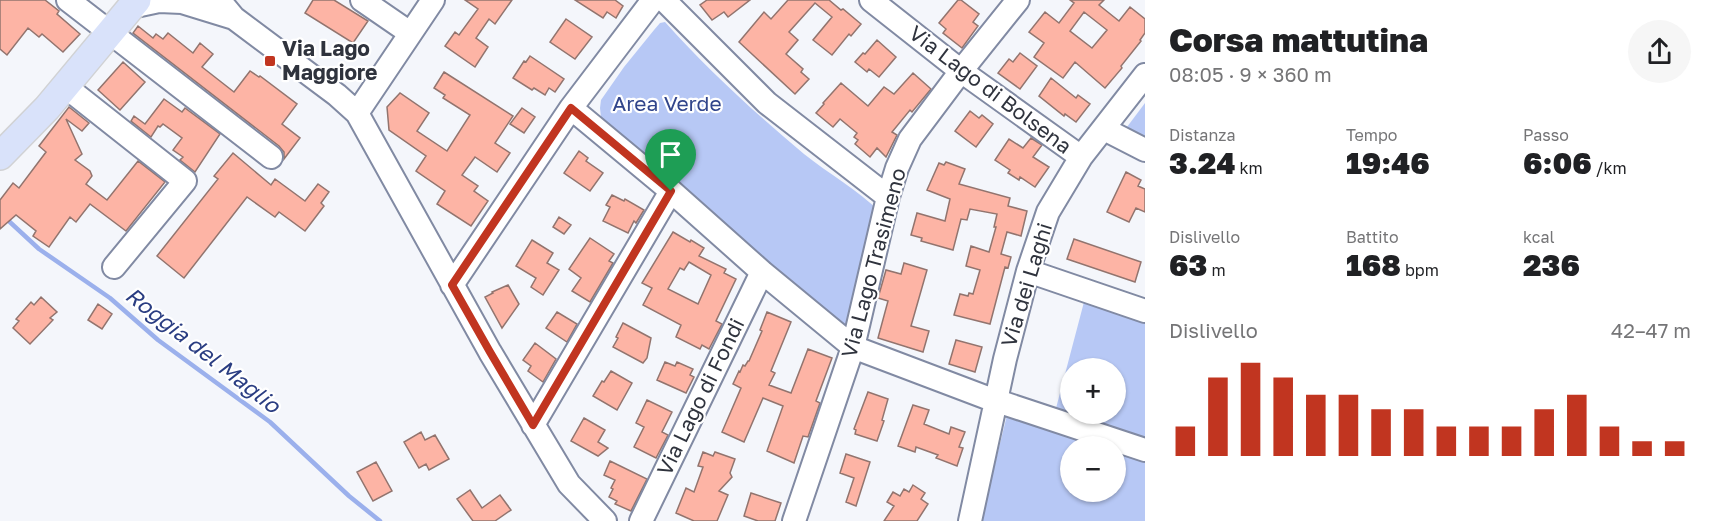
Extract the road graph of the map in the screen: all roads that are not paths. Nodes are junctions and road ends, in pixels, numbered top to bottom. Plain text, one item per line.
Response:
1 (68, 0) edge
2 (219, 0) edge
3 (362, 0) edge
4 (432, 0) edge
5 (653, 0) edge
6 (664, 0) edge
7 (871, 0) edge
8 (1018, 0) edge
9 (134, 4) edge
10 (234, 18) junction
11 (110, 33) junction
12 (410, 33) junction
13 (961, 71) junction
14 (1145, 75) edge
15 (66, 87) junction
16 (571, 108) junction
17 (357, 114) junction
18 (1104, 129) junction
19 (1145, 150) edge
20 (0, 156) edge
21 (271, 157) dead end
22 (1081, 158) junction
23 (671, 191) junction
24 (888, 197) junction
25 (114, 267) dead end
26 (1028, 271) junction
27 (762, 272) junction
28 (452, 285) junction
29 (1145, 311) edge
30 (854, 347) junction
31 (997, 401) junction
32 (533, 425) junction
33 (1145, 450) edge
34 (605, 521) edge
35 (641, 521) edge
36 (794, 521) edge
37 (970, 521) edge

1 - 11 street
2 - 10 street
3 - 12 street
4 - 12 street
5 - 16 street
6 - 24 street
7 - 13 street, Via Lago di Bolsena
8 - 13 street, Via Lago Trasimeno
9 - 10 street
9 - 11 main road
10 - 17 street
11 - 15 main road
11 - 21 street
12 - 17 street
13 - 22 street, Via Lago di Bolsena
13 - 24 street, Via Lago Trasimeno
14 - 18 street, Via dei Laghi
15 - 20 main road
15 - 25 street
16 - 23 street
16 - 28 street
17 - 28 street
18 - 19 street
18 - 22 street, Via dei Laghi
22 - 26 street, Via dei Laghi
23 - 27 street
23 - 32 street
24 - 30 street, Via Lago Trasimeno
26 - 29 street
26 - 31 street, Via dei Laghi
27 - 30 street
27 - 35 street, Via Lago di Fondi
28 - 32 street
30 - 31 street
30 - 36 street, Via Lago Trasimeno
31 - 33 street
31 - 37 street, Via dei Laghi
32 - 34 street

